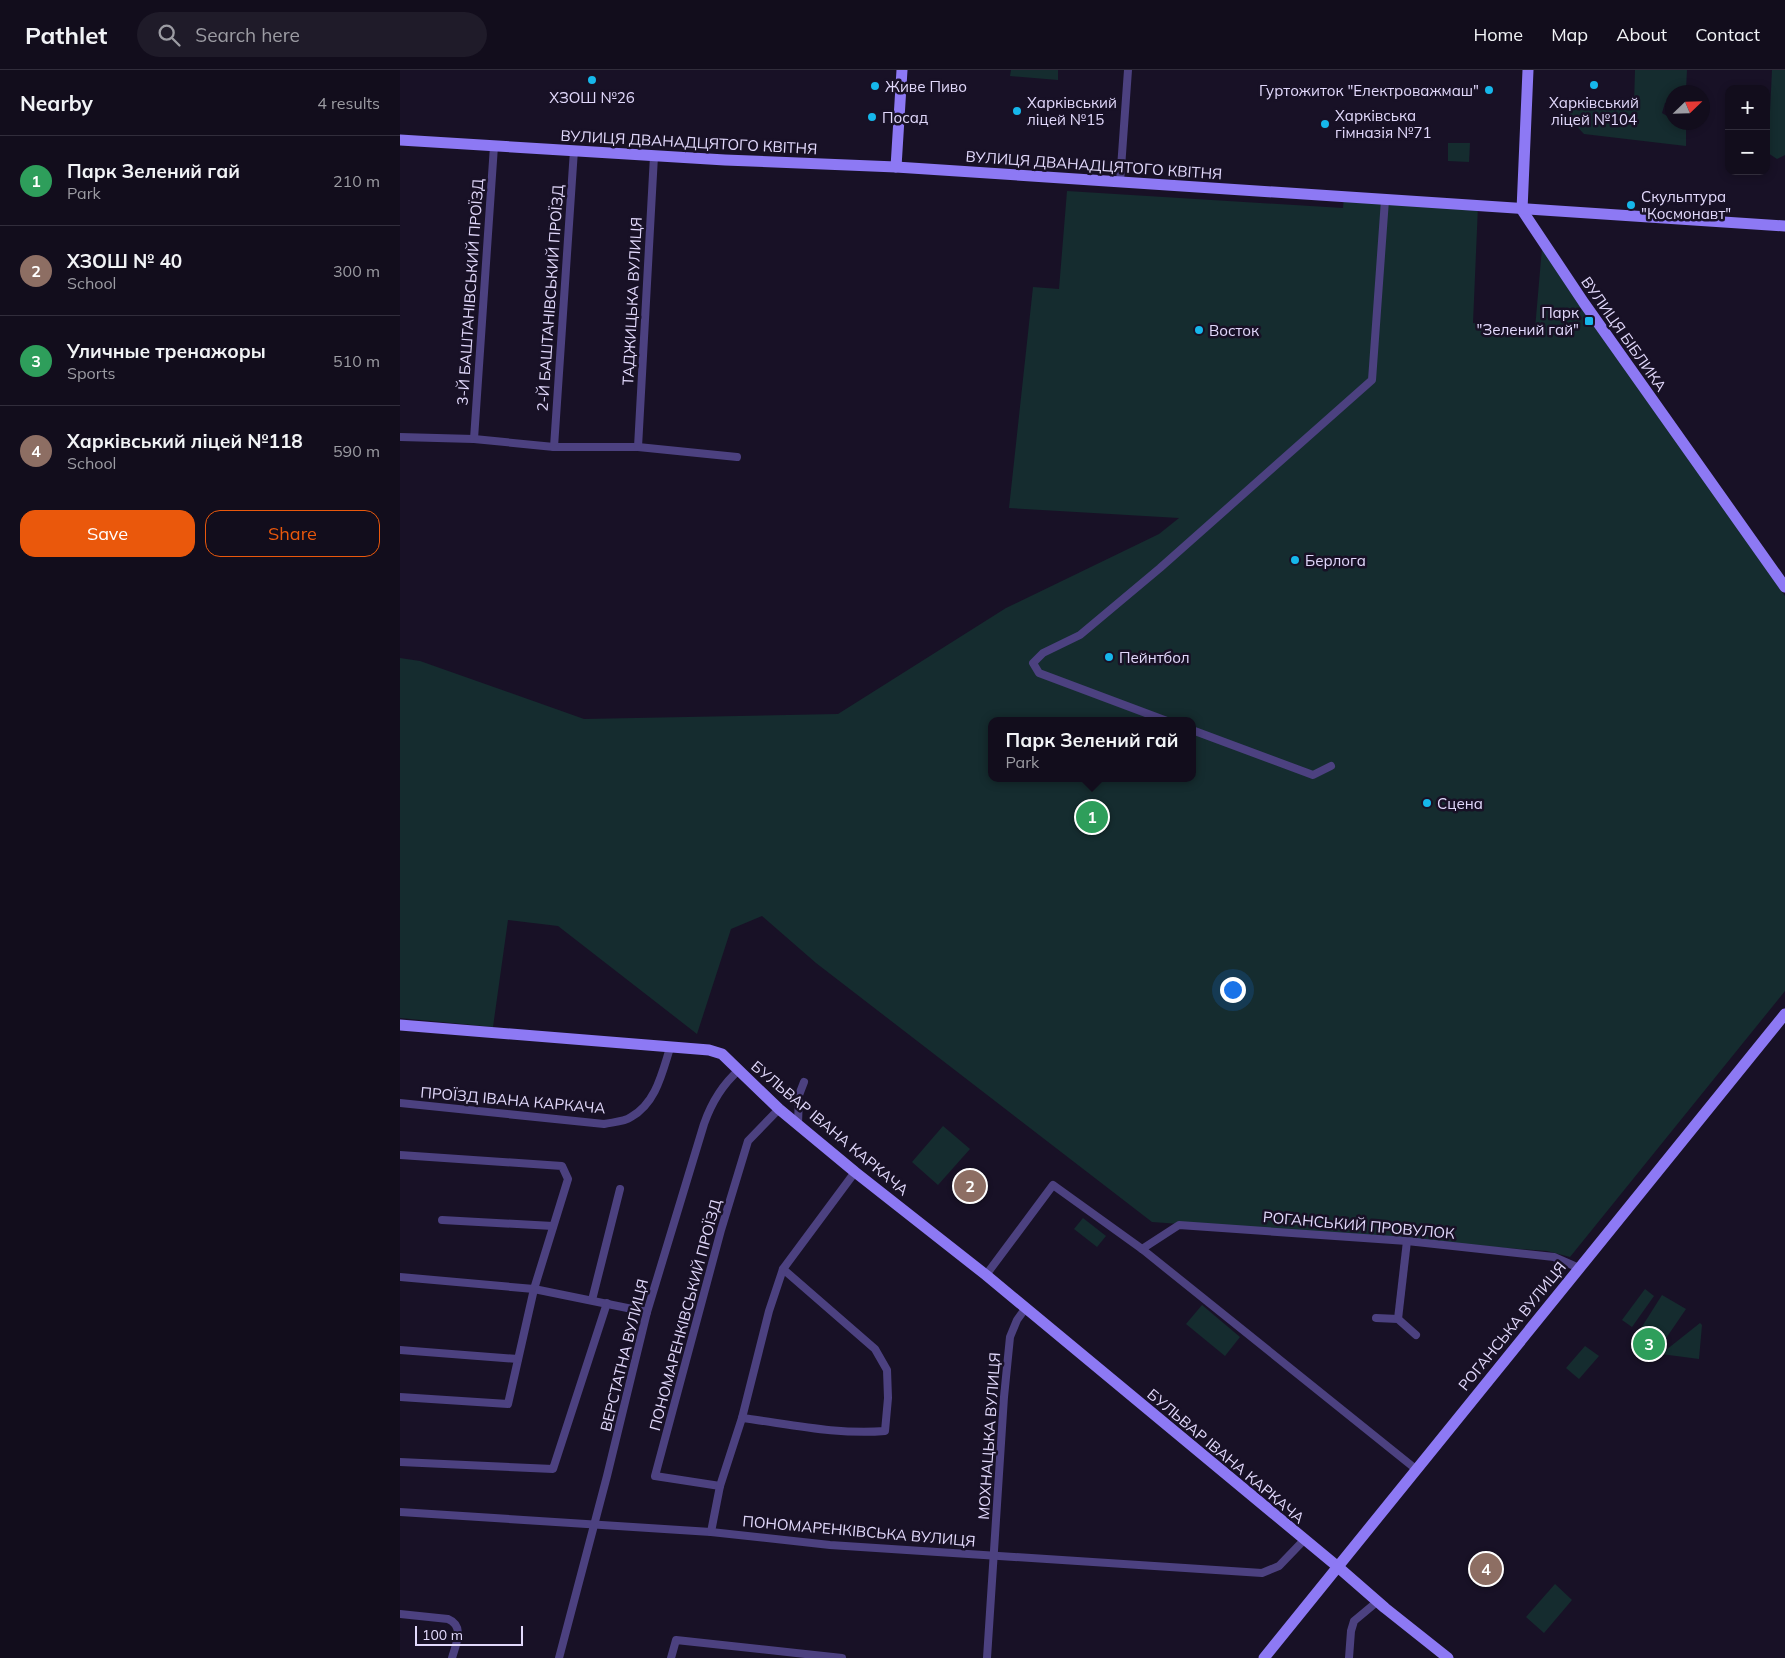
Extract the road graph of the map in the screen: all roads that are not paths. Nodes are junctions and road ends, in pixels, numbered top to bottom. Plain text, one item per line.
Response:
1 (902, 70) edge
2 (1128, 70) edge
3 (1528, 70) edge
4 (400, 140) edge
5 (494, 146) junction
6 (574, 150) junction
7 (654, 156) junction
8 (896, 167) junction
9 (1120, 182) junction
10 (1385, 200) junction
11 (1522, 210) junction
12 (1785, 226) edge
13 (400, 437) edge
14 (474, 440) junction
15 (554, 447) junction
16 (638, 447) junction
17 (736, 457) dead end
18 (1785, 587) edge
19 (1156, 717) edge
20 (1196, 731) edge
21 (1331, 766) dead end
22 (1785, 1014) edge
23 (1785, 1019) edge
24 (400, 1025) edge
25 (1774, 1028) junction
26 (670, 1048) junction
27 (739, 1070) junction
28 (804, 1082) dead end
29 (400, 1103) edge
30 (780, 1109) junction
31 (798, 1124) junction
32 (400, 1155) edge
33 (855, 1172) junction
34 (620, 1189) dead end
35 (442, 1220) dead end
36 (554, 1226) junction
37 (1407, 1241) junction
38 (1142, 1249) junction
39 (1578, 1268) junction
40 (783, 1269) junction
41 (986, 1276) junction
42 (400, 1277) edge
43 (534, 1289) junction
44 (592, 1300) junction
45 (607, 1303) junction
46 (1025, 1309) junction
47 (647, 1312) junction
48 (1376, 1318) dead end
49 (1398, 1319) junction
50 (1416, 1335) dead end
51 (400, 1350) edge
52 (518, 1359) junction
53 (400, 1397) edge
54 (742, 1418) junction
55 (400, 1462) edge
56 (1416, 1470) junction
57 (720, 1486) junction
58 (400, 1512) edge
59 (594, 1526) junction
60 (710, 1532) junction
61 (1304, 1540) junction
62 (994, 1556) junction
63 (1338, 1566) junction
64 (1378, 1601) junction
65 (400, 1614) edge
66 (452, 1658) edge
67 (559, 1658) edge
68 (671, 1658) edge
69 (842, 1658) edge
70 (988, 1658) edge
71 (1264, 1658) edge
72 (1349, 1658) edge
73 (1448, 1658) edge

1 - 8 street
2 - 9 street
3 - 11 street
4 - 5 street, ВУЛИЦЯ ДВАНАДЦЯТОГО КВІТНЯ
5 - 6 street, ВУЛИЦЯ ДВАНАДЦЯТОГО КВІТНЯ
5 - 14 street, 3-Й БАШТАНІВСЬКИЙ ПРОЇЗД
6 - 7 street, ВУЛИЦЯ ДВАНАДЦЯТОГО КВІТНЯ
6 - 15 street, 2-Й БАШТАНІВСЬКИЙ ПРОЇЗД
7 - 8 street, ВУЛИЦЯ ДВАНАДЦЯТОГО КВІТНЯ
7 - 16 street, ТАДЖИЦЬКА ВУЛИЦЯ
8 - 9 street, ВУЛИЦЯ ДВАНАДЦЯТОГО КВІТНЯ
9 - 10 street, ВУЛИЦЯ ДВАНАДЦЯТОГО КВІТНЯ
10 - 11 street, ВУЛИЦЯ ДВАНАДЦЯТОГО КВІТНЯ
10 - 19 street
11 - 12 street, ВУЛИЦЯ ДВАНАДЦЯТОГО КВІТНЯ
11 - 18 street, ВУЛИЦЯ БІБЛИКА
13 - 14 street
14 - 15 street
15 - 16 street
16 - 17 street
20 - 21 street
22 - 25 street, РОГАНСЬКА ВУЛИЦЯ
23 - 25 street
24 - 26 street, БУЛЬВАР ІВАНА КАРКАЧА
25 - 39 street, РОГАНСЬКА ВУЛИЦЯ
26 - 27 street, БУЛЬВАР ІВАНА КАРКАЧА
26 - 29 street, ПРОЇЗД ІВАНА КАРКАЧА
27 - 30 street, БУЛЬВАР ІВАНА КАРКАЧА
27 - 47 street, ВЕРСТАТНА ВУЛИЦЯ
28 - 31 street
30 - 31 street, БУЛЬВАР ІВАНА КАРКАЧА
30 - 57 street, ПОНОМАРЕНКІВСЬКИЙ ПРОЇЗД
31 - 33 street, БУЛЬВАР ІВАНА КАРКАЧА
32 - 36 street
33 - 40 street
33 - 41 street, БУЛЬВАР ІВАНА КАРКАЧА
34 - 44 street
35 - 36 street
36 - 43 street
37 - 38 street, РОГАНСЬКИЙ ПРОВУЛОК
37 - 39 street, РОГАНСЬКИЙ ПРОВУЛОК
37 - 49 street
38 - 41 street
38 - 56 street
39 - 56 street, РОГАНСЬКА ВУЛИЦЯ
40 - 54 street
40 - 54 street
41 - 46 street, БУЛЬВАР ІВАНА КАРКАЧА
42 - 43 street
43 - 44 street
43 - 52 street
44 - 45 street
45 - 47 street
45 - 55 street
46 - 61 street, БУЛЬВАР ІВАНА КАРКАЧА
46 - 62 street, МОХНАЦЬКА ВУЛИЦЯ
47 - 59 street, ВЕРСТАТНА ВУЛИЦЯ
48 - 49 street
49 - 50 street
51 - 52 street
52 - 53 street
54 - 57 street
56 - 63 street, РОГАНСЬКА ВУЛИЦЯ
57 - 60 street
58 - 59 street, ПОНОМАРЕНКІВСЬКА ВУЛИЦЯ
59 - 60 street, ПОНОМАРЕНКІВСЬКА ВУЛИЦЯ
59 - 67 street, ВЕРСТАТНА ВУЛИЦЯ
60 - 62 street, ПОНОМАРЕНКІВСЬКА ВУЛИЦЯ
61 - 62 street, ПОНОМАРЕНКІВСЬКА ВУЛИЦЯ
61 - 63 street, БУЛЬВАР ІВАНА КАРКАЧА
62 - 70 street, МОХНАЦЬКА ВУЛИЦЯ
63 - 64 street, БУЛЬВАР ІВАНА КАРКАЧА
63 - 71 street, РОГАНСЬКА ВУЛИЦЯ
64 - 72 street
64 - 73 street, БУЛЬВАР ІВАНА КАРКАЧА
65 - 66 street
68 - 69 street

